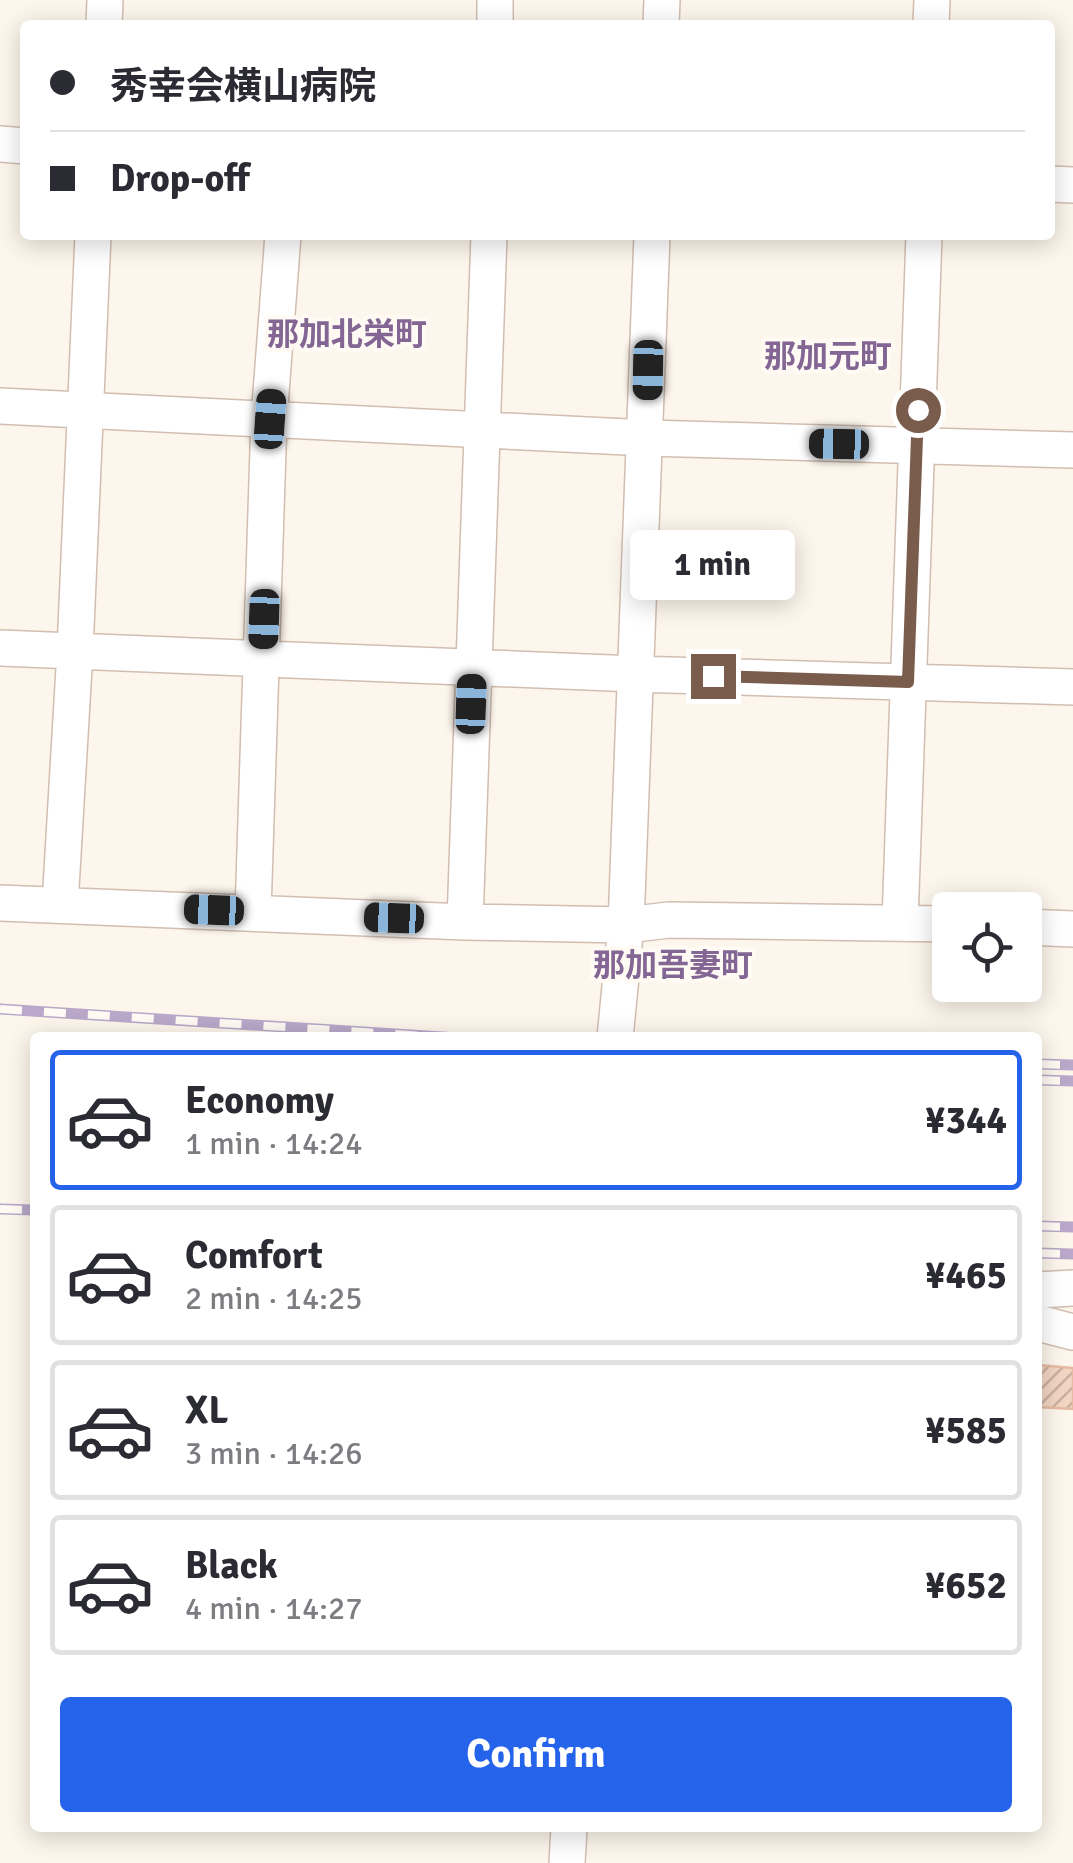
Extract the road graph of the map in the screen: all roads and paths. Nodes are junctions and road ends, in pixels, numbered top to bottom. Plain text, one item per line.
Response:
1 (93, 240) edge
2 (283, 240) edge
3 (489, 240) edge
4 (652, 240) edge
5 (924, 240) edge
6 (0, 406) edge
7 (84, 410) junction
8 (270, 419) junction
9 (480, 430) junction
10 (646, 438) junction
11 (916, 446) junction
12 (1073, 450) edge
13 (0, 648) edge
14 (76, 652) junction
15 (262, 659) junction
16 (472, 667) junction
17 (635, 674) junction
18 (908, 682) junction
19 (1073, 687) edge
20 (0, 902) edge
21 (60, 904) junction
22 (253, 912) junction
23 (465, 922) junction
24 (900, 922) junction
25 (932, 923) edge
26 (626, 925) junction
27 (1042, 928) edge
28 (1073, 929) edge
29 (616, 1032) edge
30 (1073, 1288) edge
31 (1042, 1290) edge
32 (1042, 1324) edge
33 (1073, 1332) edge
34 (569, 1832) edge
35 (567, 1863) edge

1 - 7 street
2 - 8 street
3 - 9 street
4 - 10 street
5 - 11 street
6 - 7 street
7 - 8 street
7 - 14 street
8 - 9 street
8 - 15 street
9 - 10 street
9 - 16 street
10 - 11 street
10 - 17 street
11 - 12 street
11 - 18 street
13 - 14 street
14 - 15 street
14 - 21 street
15 - 16 street
15 - 22 street
16 - 17 street
16 - 23 street
17 - 18 street
17 - 26 street
18 - 19 street
18 - 24 street
20 - 21 street
21 - 22 street
22 - 23 street
23 - 26 street
24 - 25 street
24 - 26 street
26 - 29 street
27 - 28 street
30 - 31 street
32 - 33 street
34 - 35 street

